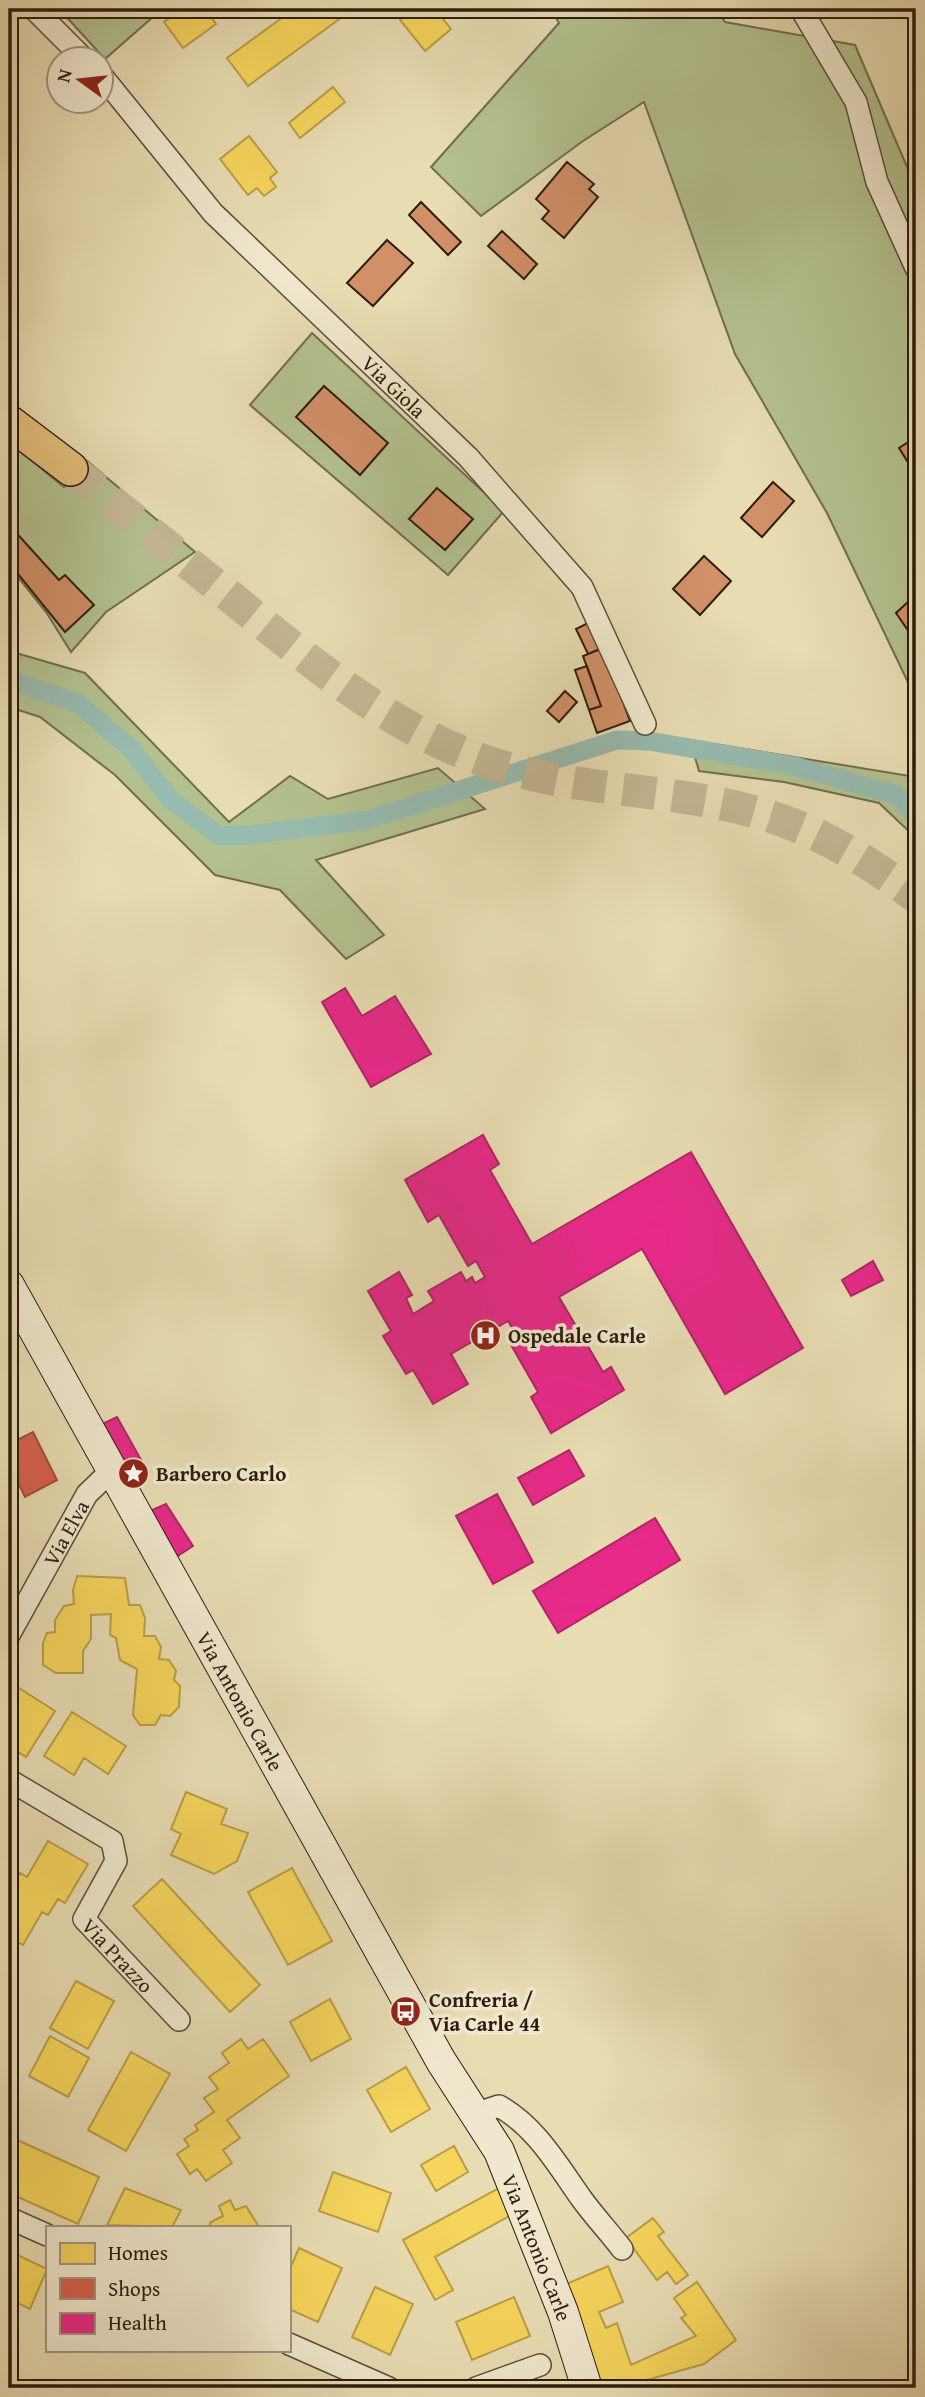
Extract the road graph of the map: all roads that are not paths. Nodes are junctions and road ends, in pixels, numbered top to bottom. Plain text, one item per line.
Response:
1 (34, 9) edge
2 (801, 9) edge
3 (71, 46) edge
4 (116, 93) edge
5 (916, 268) edge
6 (9, 422) edge
7 (71, 469) tunnel mouth
8 (645, 724) dead end
9 (9, 1284) edge
10 (111, 1471) junction
11 (9, 1635) edge
12 (9, 1780) edge
13 (179, 2020) dead end
14 (475, 2114) junction
15 (9, 2218) edge
16 (46, 2235) edge
17 (622, 2249) dead end
18 (290, 2344) edge
19 (540, 2364) dead end
20 (390, 2388) edge
21 (476, 2388) edge
22 (587, 2388) edge

1 - 3 street
2 - 5 street
4 - 8 street, Via Giola
6 - 7 main road
9 - 10 street, Via Antonio Carle
10 - 11 street, Via Elva
10 - 14 street, Via Antonio Carle
12 - 13 street, Via Prazzo
14 - 17 street
14 - 22 street, Via Antonio Carle
15 - 16 street
18 - 20 street
19 - 21 street

